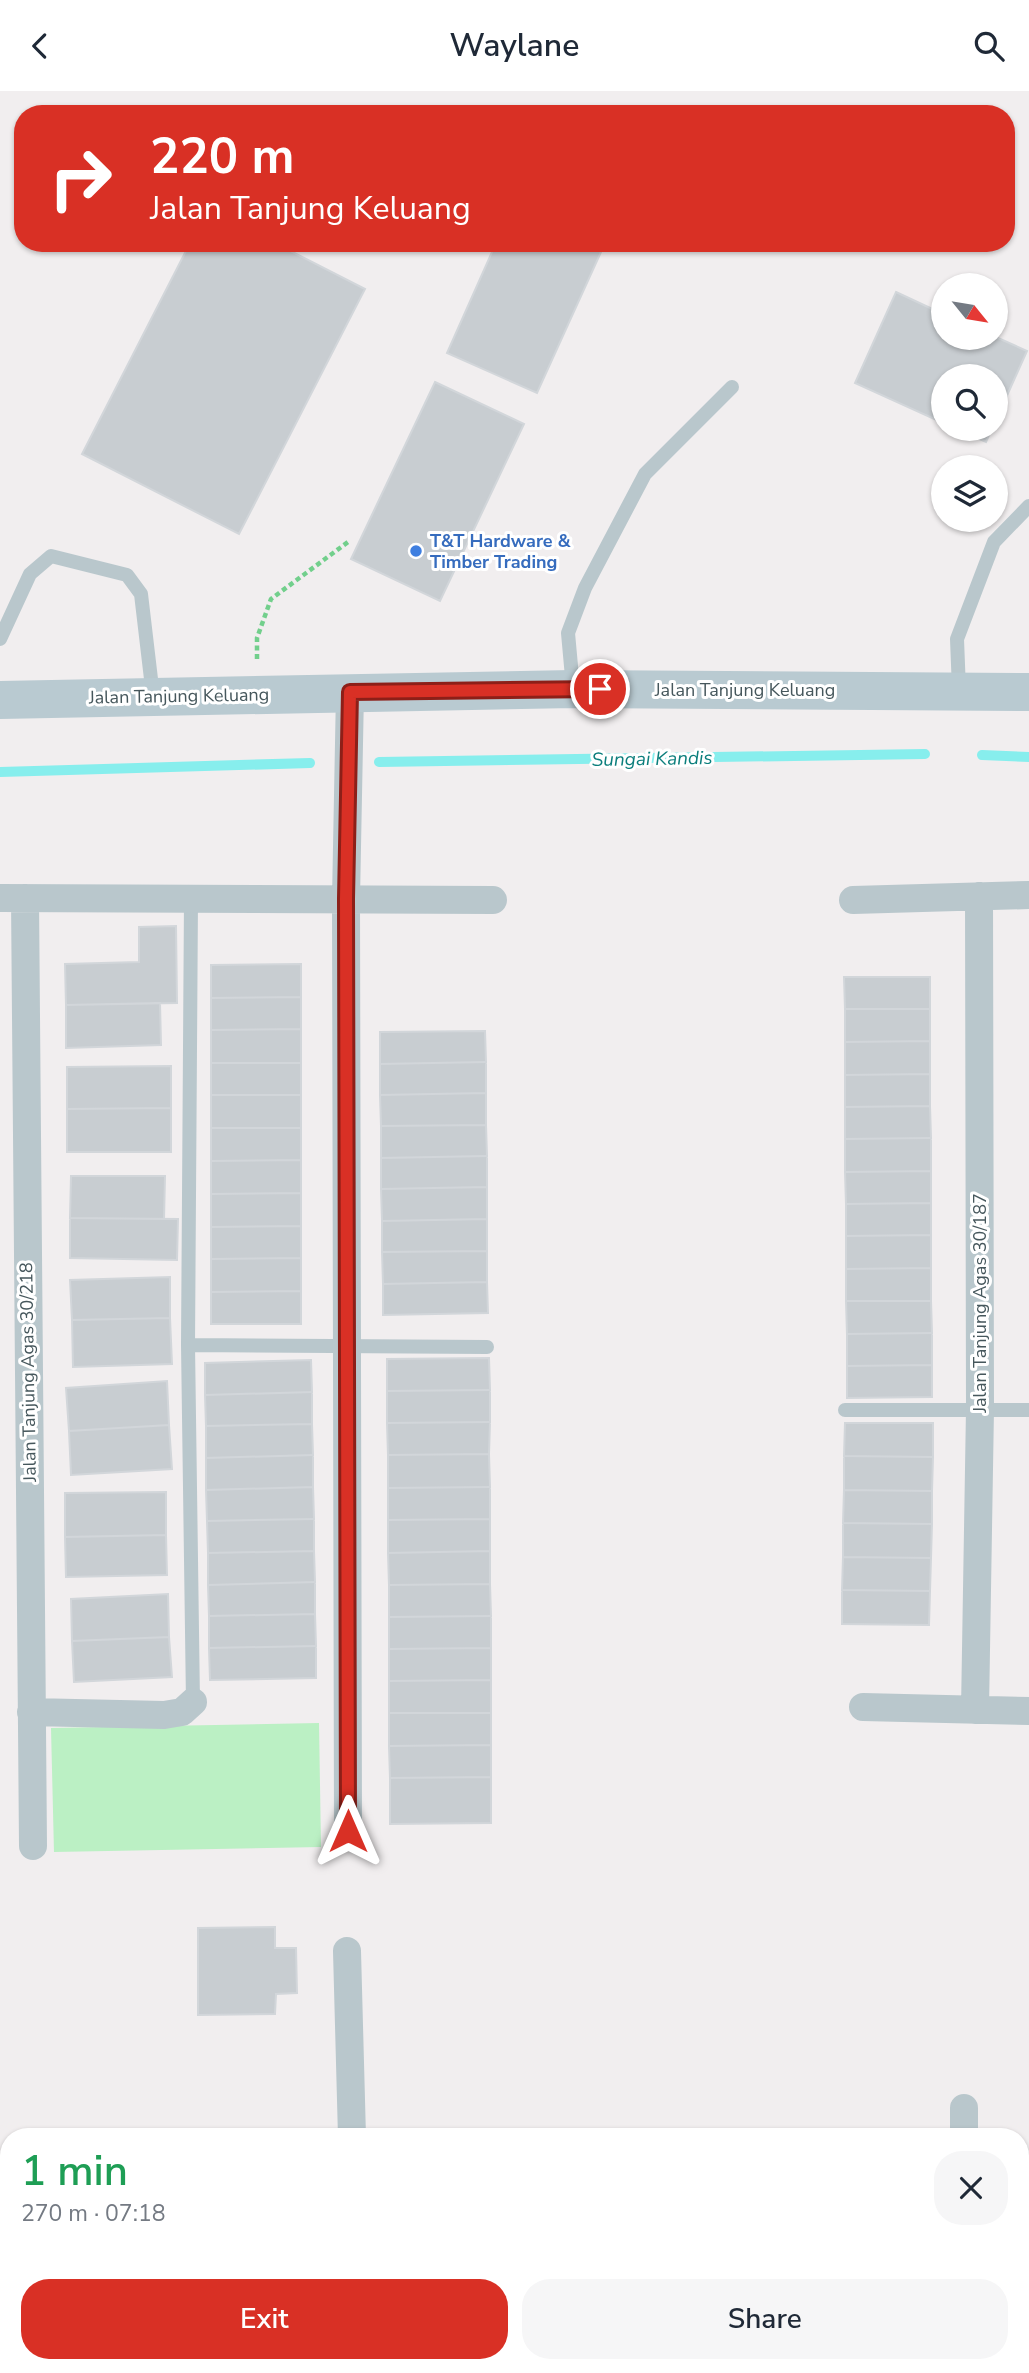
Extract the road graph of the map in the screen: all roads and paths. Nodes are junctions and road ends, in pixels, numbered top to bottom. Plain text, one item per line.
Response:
1 (732, 387) dead end
2 (1029, 506) edge
3 (348, 542) dead end
4 (0, 639) edge
5 (573, 689) junction
6 (350, 692) junction
7 (960, 692) junction
8 (1029, 692) edge
9 (257, 695) junction
10 (153, 696) junction
11 (0, 700) edge
12 (1029, 895) edge
13 (979, 897) junction
14 (13, 898) edge
15 (191, 899) junction
16 (346, 899) junction
17 (493, 900) dead end
18 (853, 900) dead end
19 (12, 970) edge
20 (188, 1345) junction
21 (488, 1347) dead end
22 (347, 1348) junction
23 (980, 1409) junction
24 (1029, 1409) edge
25 (845, 1410) dead end
26 (192, 1702) joint
27 (863, 1707) dead end
28 (975, 1710) junction
29 (1029, 1711) edge
30 (31, 1712) junction
31 (348, 1831) dead end
32 (33, 1846) dead end
33 (347, 1951) dead end
34 (964, 2108) dead end
35 (352, 2128) edge
36 (964, 2128) edge

1 - 5 lane
2 - 7 lane
3 - 9 path
4 - 10 lane
5 - 6 main road, Jalan Tanjung Keluang
5 - 7 main road, Jalan Tanjung Keluang
6 - 9 main road, Jalan Tanjung Keluang
6 - 16 street
7 - 8 main road, Jalan Tanjung Keluang
9 - 10 main road, Jalan Tanjung Keluang
10 - 11 main road, Jalan Tanjung Keluang
12 - 13 street
13 - 18 street
13 - 23 street, Jalan Tanjung Agas 30/187
14 - 15 street
14 - 19 street, Jalan Tanjung Agas 30/218
15 - 16 street
15 - 20 lane
16 - 17 street
16 - 22 street
19 - 30 street, Jalan Tanjung Agas 30/218
20 - 22 lane
20 - 26 lane
21 - 22 lane
22 - 31 street
23 - 24 lane
23 - 25 lane
23 - 28 street, Jalan Tanjung Agas 30/187
26 - 30 street
27 - 28 street
28 - 29 street
30 - 32 street, Jalan Tanjung Agas 30/218
33 - 35 street
34 - 36 street

